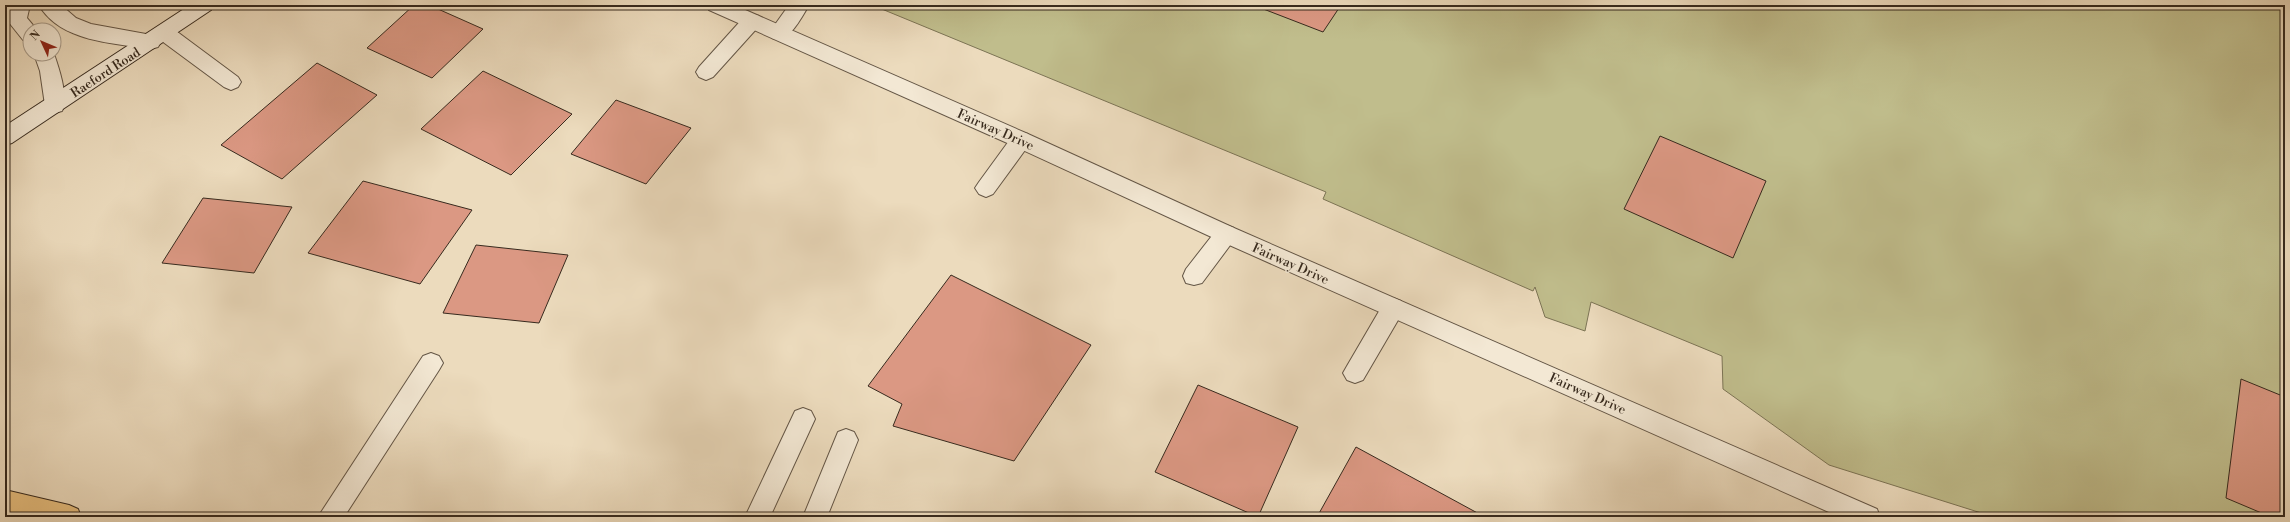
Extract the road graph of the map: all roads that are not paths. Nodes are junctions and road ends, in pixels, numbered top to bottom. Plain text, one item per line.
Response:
1 (20, 5) edge
2 (49, 5) edge
3 (204, 5) edge
4 (716, 5) edge
5 (799, 5) edge
6 (752, 21) junction
7 (22, 25) edge
8 (779, 33) junction
9 (158, 37) junction
10 (47, 62) edge
11 (706, 72) dead end
12 (231, 82) dead end
13 (54, 105) junction
14 (5, 137) edge
15 (1021, 140) junction
16 (986, 188) dead end
17 (1226, 234) junction
18 (1194, 276) dead end
19 (1394, 308) junction
20 (431, 363) dead end
21 (1355, 373) dead end
22 (803, 419) dead end
23 (846, 440) dead end
24 (5, 502) edge
25 (69, 517) edge
26 (330, 517) edge
27 (757, 517) edge
28 (815, 517) edge
29 (1868, 517) edge

1 - 7 street
2 - 9 street
3 - 9 street, Raeford Road
4 - 6 street, Fairway Drive
5 - 8 street
6 - 8 street, Fairway Drive
6 - 11 street
8 - 15 street, Fairway Drive
9 - 12 street
9 - 13 street, Raeford Road
10 - 13 street
13 - 14 street, Raeford Road
15 - 16 street
15 - 17 street, Fairway Drive
17 - 18 street
17 - 19 street, Fairway Drive
19 - 21 street
19 - 29 street, Fairway Drive
20 - 26 street
22 - 27 street
23 - 28 street
24 - 25 main road

